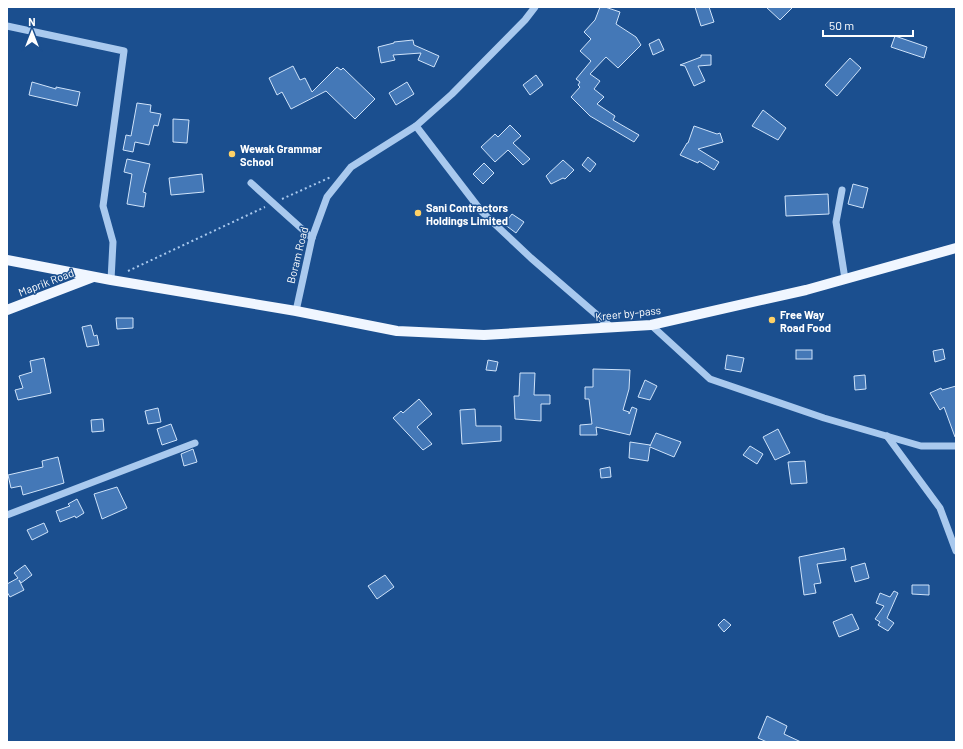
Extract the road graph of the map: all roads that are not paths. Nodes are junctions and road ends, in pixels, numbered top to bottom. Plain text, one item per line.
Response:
1 (535, 7) edge
2 (7, 26) edge
3 (416, 126) junction
4 (251, 183) dead end
5 (842, 190) dead end
6 (312, 238) junction
7 (956, 248) edge
8 (7, 260) edge
9 (93, 277) junction
10 (845, 279) junction
11 (111, 280) junction
12 (7, 310) edge
13 (296, 311) junction
14 (651, 325) junction
15 (612, 328) junction
16 (887, 436) junction
17 (195, 443) dead end
18 (956, 446) edge
19 (7, 515) edge
20 (956, 551) edge

1 - 3 street, Boram Road
2 - 11 street
3 - 6 street, Boram Road
3 - 15 street
4 - 6 street
5 - 10 street
6 - 13 street, Boram Road
7 - 10 main road, Kreer by-pass
8 - 9 main road
9 - 11 main road
9 - 12 main road, Maprik Road
10 - 14 main road, Kreer by-pass
11 - 13 main road
13 - 15 main road, Kreer by-pass
14 - 15 main road, Kreer by-pass
14 - 16 street
16 - 18 street
16 - 20 street
17 - 19 street

